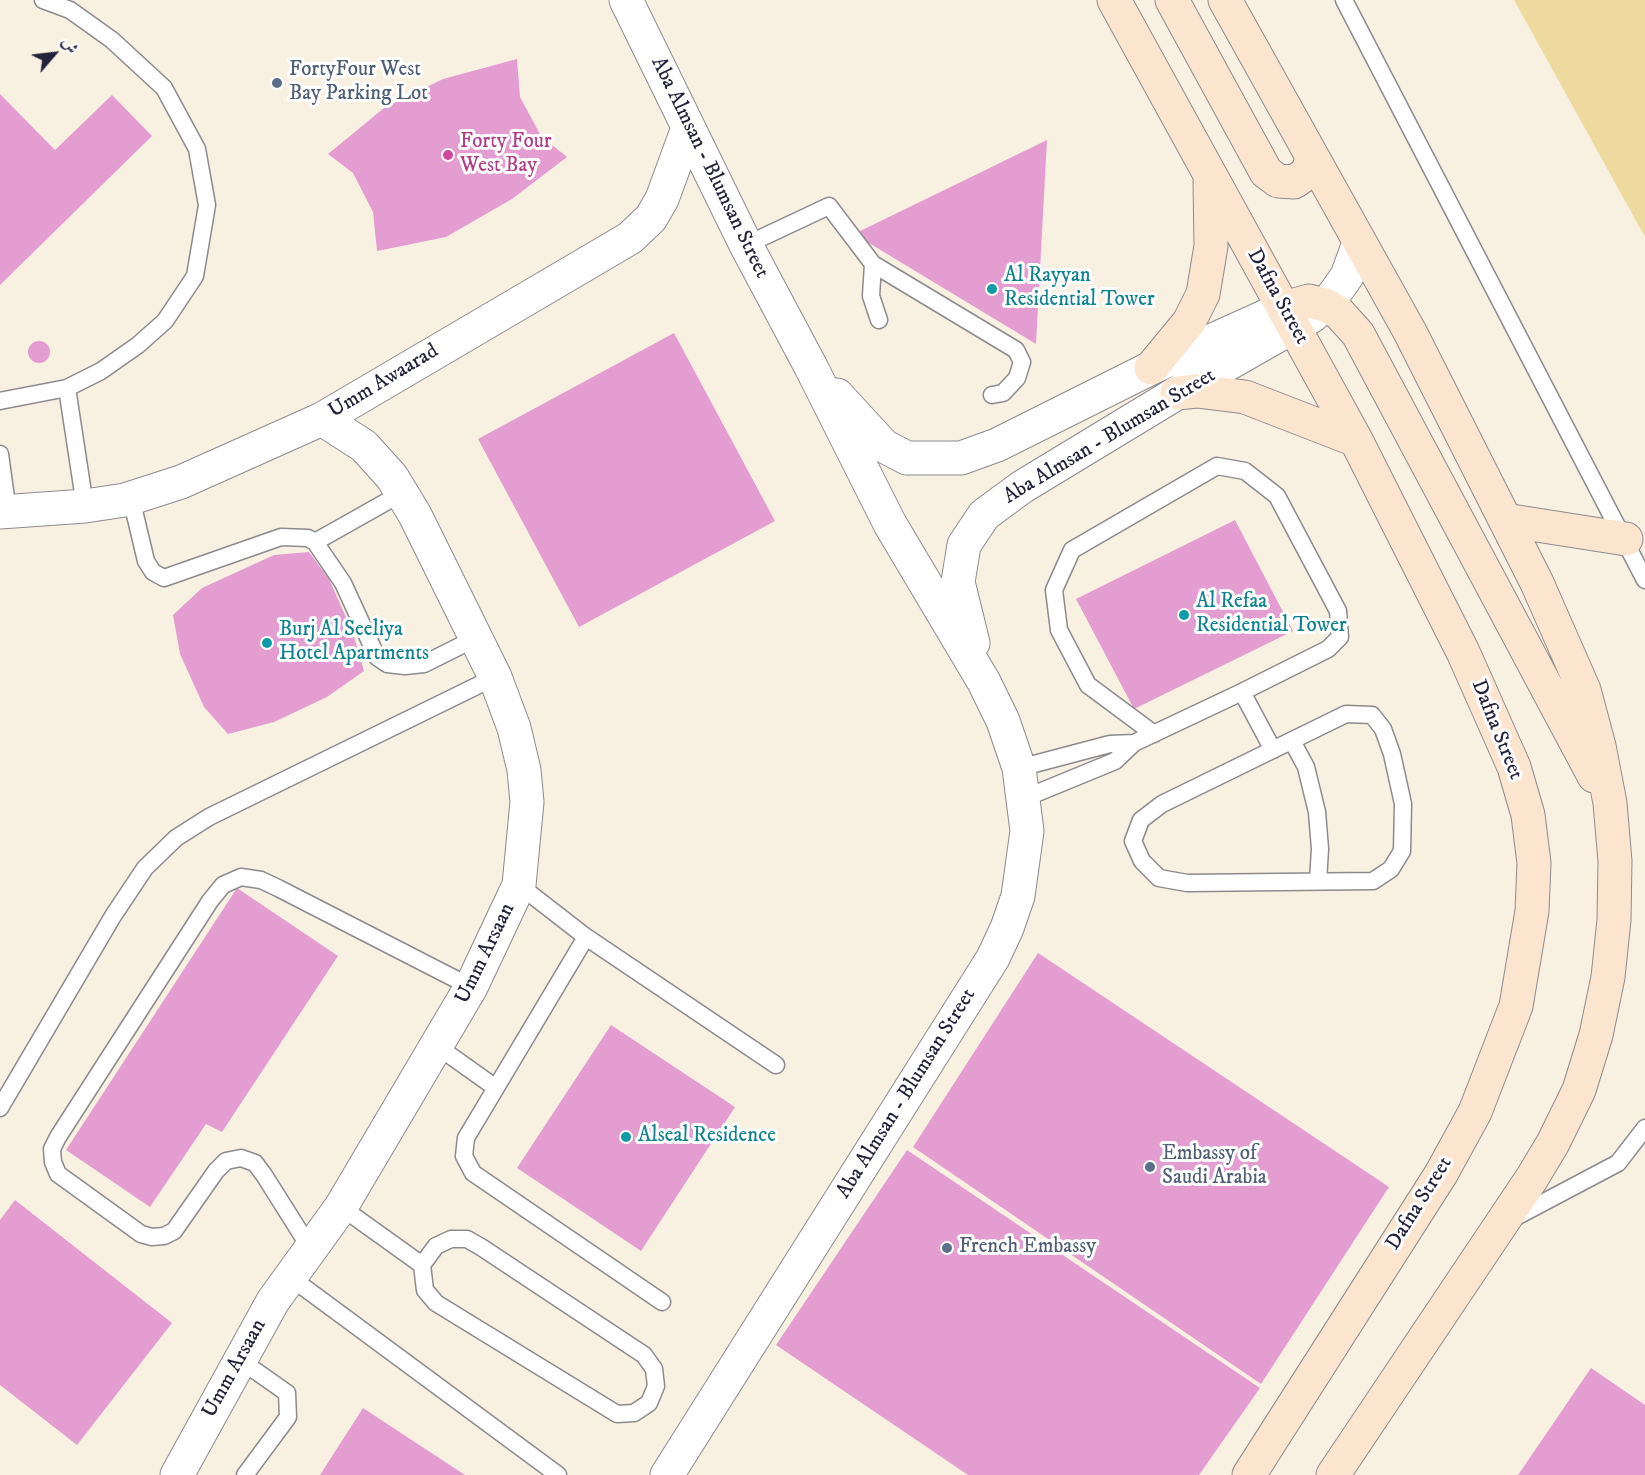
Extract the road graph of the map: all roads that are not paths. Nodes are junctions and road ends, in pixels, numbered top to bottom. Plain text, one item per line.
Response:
1 (43, 0) edge
2 (626, 0) edge
3 (1114, 0) edge
4 (1172, 0) edge
5 (1225, 0) edge
6 (1344, 0) edge
7 (688, 128) junction
8 (1312, 159) junction
9 (1210, 176) junction
10 (1359, 243) junction
11 (746, 245) junction
12 (873, 264) junction
13 (1325, 304) junction
14 (1290, 318) junction
15 (879, 320) dead end
16 (811, 367) junction
17 (1151, 368) junction
18 (67, 388) junction
19 (1177, 393) junction
20 (992, 395) dead end
21 (0, 401) edge
22 (322, 419) junction
23 (1356, 440) junction
24 (0, 454) edge
25 (402, 493) junction
26 (131, 498) junction
27 (84, 506) junction
28 (4, 512) edge
29 (1505, 520) junction
30 (1626, 539) junction
31 (315, 542) junction
32 (1645, 580) edge
33 (476, 638) junction
34 (495, 677) junction
35 (984, 682) junction
36 (1242, 692) junction
37 (1154, 734) junction
38 (1292, 741) junction
39 (1134, 743) junction
40 (1273, 750) junction
41 (1022, 783) junction
42 (1610, 803) junction
43 (1318, 881) junction
44 (519, 885) junction
45 (586, 937) junction
46 (471, 987) junction
47 (437, 1046) junction
48 (776, 1065) dead end
49 (496, 1088) junction
50 (0, 1108) edge
51 (1645, 1128) edge
52 (341, 1207) junction
53 (1498, 1227) junction
54 (310, 1248) junction
55 (422, 1265) junction
56 (290, 1277) junction
57 (662, 1302) dead end
58 (240, 1360) junction
59 (177, 1475) edge
60 (245, 1475) edge
61 (558, 1475) edge
62 (667, 1475) edge
63 (1249, 1475) edge
64 (1333, 1475) edge

1 - 18 lane
2 - 7 street, Aba Almsan - Blumsan Street
3 - 9 main road, Dafna Street
4 - 8 main road
5 - 8 main road
6 - 30 lane
7 - 11 street, Aba Almsan - Blumsan Street
7 - 22 street, Umm Awaarad
8 - 10 main road
9 - 14 main road, Dafna Street
9 - 17 main road
10 - 13 street
10 - 29 main road
11 - 12 lane
11 - 16 street, Aba Almsan - Blumsan Street
12 - 15 lane
12 - 20 lane
13 - 14 main road
13 - 42 main road
14 - 17 street, Aba Almsan - Blumsan Street
14 - 19 street, Aba Almsan - Blumsan Street
14 - 23 main road, Dafna Street
16 - 17 street, Aba Almsan - Blumsan Street
16 - 35 street, Aba Almsan - Blumsan Street
18 - 21 lane
18 - 27 lane
19 - 23 main road
19 - 35 street, Aba Almsan - Blumsan Street
22 - 25 street, Umm Arsaan
22 - 26 street, Umm Awaarad
23 - 63 main road, Dafna Street
24 - 28 lane
25 - 31 lane
25 - 33 street, Umm Arsaan
26 - 27 street, Umm Awaarad
26 - 31 lane
27 - 28 street, Umm Awaarad
29 - 30 main road
29 - 42 main road
30 - 32 lane
31 - 33 lane
33 - 34 street, Umm Arsaan
34 - 44 street, Umm Arsaan
34 - 50 lane
35 - 41 street, Aba Almsan - Blumsan Street
36 - 37 lane
36 - 37 lane
36 - 40 lane
37 - 39 lane
38 - 40 lane
38 - 43 lane
38 - 43 lane
39 - 41 lane
39 - 41 lane
40 - 43 lane
41 - 62 street, Aba Almsan - Blumsan Street
42 - 53 main road
44 - 45 lane
44 - 46 street, Umm Arsaan
45 - 48 lane
45 - 49 lane
46 - 47 street, Umm Arsaan
46 - 54 lane
47 - 49 lane
47 - 52 street, Umm Arsaan
49 - 57 lane
51 - 53 lane
52 - 54 street, Umm Arsaan
52 - 55 lane
53 - 64 main road
54 - 56 street, Umm Arsaan
55 - 55 lane
56 - 58 street, Umm Arsaan
56 - 61 lane
58 - 59 street, Umm Arsaan
58 - 60 lane

